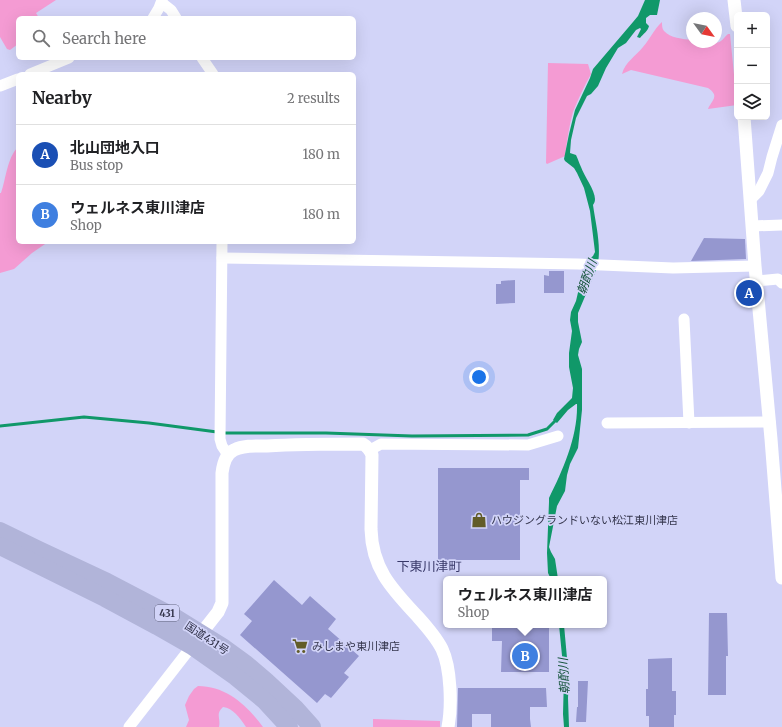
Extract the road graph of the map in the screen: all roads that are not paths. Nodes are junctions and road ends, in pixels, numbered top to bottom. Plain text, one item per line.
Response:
1 (734, 0) edge
2 (162, 1) edge
3 (735, 12) edge
4 (154, 16) edge
5 (175, 16) edge
6 (64, 60) edge
7 (203, 60) edge
8 (35, 72) edge
9 (212, 72) edge
10 (16, 80) edge
11 (0, 86) edge
12 (744, 120) edge
13 (782, 125) edge
14 (750, 200) junction
15 (782, 225) edge
16 (752, 226) junction
17 (222, 244) edge
18 (222, 258) junction
19 (755, 266) junction
20 (757, 281) junction
21 (782, 283) edge
22 (684, 319) dead end
23 (770, 422) junction
24 (606, 423) dead end
25 (689, 423) junction
26 (558, 436) dead end
27 (777, 438) edge
28 (370, 450) junction
29 (228, 455) junction
30 (0, 531) edge
31 (0, 546) edge
32 (782, 578) edge
33 (196, 640) junction
34 (129, 727) edge
35 (289, 727) edge
36 (312, 727) edge
37 (448, 727) edge

1 - 3 street
2 - 4 street
2 - 5 street
6 - 8 street
7 - 9 street
10 - 11 street
12 - 14 street
13 - 14 street
14 - 16 street
15 - 16 street
16 - 19 street
17 - 18 street
18 - 19 street
18 - 29 street
19 - 20 street
20 - 21 street
20 - 23 street
22 - 25 street
23 - 25 street
23 - 27 street
24 - 25 street
26 - 28 street
27 - 32 street
28 - 29 street
28 - 37 street
29 - 33 street
30 - 33 highway, 国道431号 / 431
31 - 33 highway, 国道431号 / 431
33 - 34 street
33 - 35 highway, 国道431号 / 431
33 - 36 highway, 国道431号 / 431

